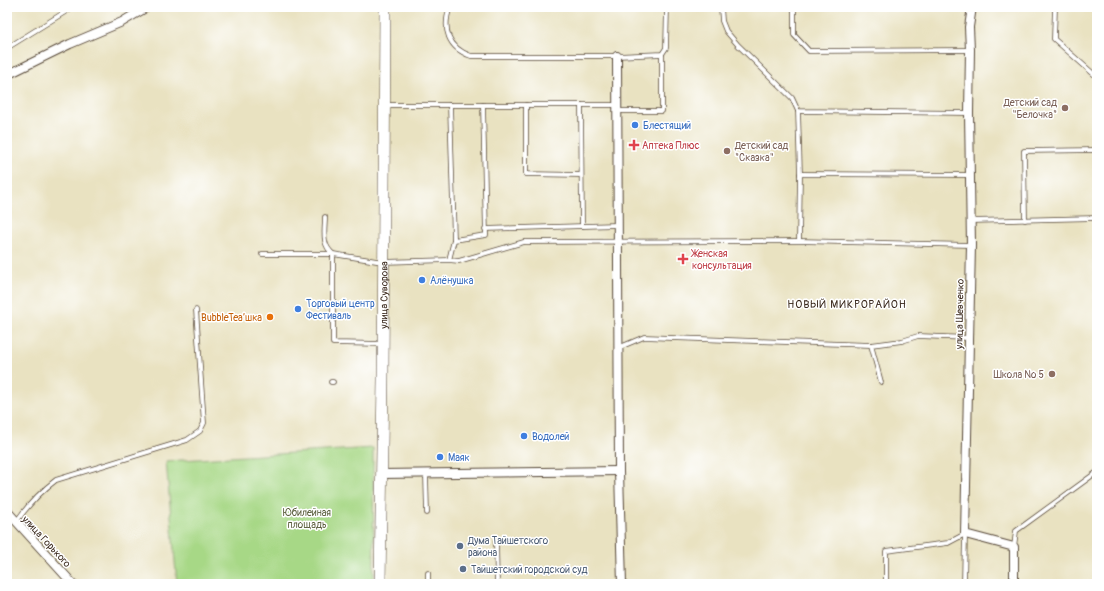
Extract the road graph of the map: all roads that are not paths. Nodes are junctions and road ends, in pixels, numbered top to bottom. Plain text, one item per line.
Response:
1 (73, 7) edge
2 (147, 7) edge
3 (385, 7) edge
4 (450, 7) edge
5 (667, 7) edge
6 (720, 7) edge
7 (795, 7) edge
8 (972, 7) edge
9 (1055, 7) edge
10 (7, 48) edge
11 (970, 50) junction
12 (662, 54) junction
13 (617, 56) junction
14 (7, 74) edge
15 (1097, 77) edge
16 (384, 105) junction
17 (450, 105) junction
18 (483, 105) junction
19 (526, 105) junction
20 (581, 105) junction
21 (617, 108) junction
22 (798, 112) junction
23 (969, 113) junction
24 (1097, 150) edge
25 (800, 174) junction
26 (581, 175) junction
27 (969, 175) junction
28 (325, 217) dead end
29 (1097, 218) edge
30 (1025, 220) junction
31 (970, 221) junction
32 (617, 225) junction
33 (582, 226) junction
34 (485, 229) junction
35 (454, 240) junction
36 (617, 241) junction
37 (799, 241) junction
38 (971, 245) junction
39 (262, 254) dead end
40 (333, 254) junction
41 (449, 260) junction
42 (383, 262) junction
43 (196, 310) dead end
44 (969, 338) junction
45 (383, 344) junction
46 (871, 345) junction
47 (618, 348) junction
48 (881, 382) dead end
49 (619, 471) junction
50 (1097, 472) edge
51 (381, 474) junction
52 (426, 474) junction
53 (7, 511) edge
54 (427, 513) dead end
55 (16, 522) junction
56 (7, 523) edge
57 (964, 534) junction
58 (496, 541) dead end
59 (1014, 547) junction
60 (428, 573) dead end
61 (73, 584) edge
62 (380, 584) edge
63 (428, 584) edge
64 (497, 584) edge
65 (622, 584) edge
66 (886, 584) edge
67 (964, 584) edge
68 (1014, 584) edge

1 - 10 lane
2 - 14 street
3 - 16 street, улица Суворова
4 - 13 lane
5 - 12 lane
6 - 22 lane
7 - 11 lane
8 - 11 street, улица Шевченко
9 - 15 lane
11 - 23 street, улица Шевченко
12 - 13 lane
12 - 21 lane
13 - 21 street
16 - 17 lane
16 - 42 street, улица Суворова
17 - 18 lane
17 - 35 lane
18 - 19 lane
18 - 34 lane
19 - 20 lane
19 - 26 lane
20 - 21 lane
20 - 26 lane
21 - 32 street
22 - 23 lane
22 - 25 lane
23 - 27 street, улица Шевченко
24 - 30 lane
25 - 27 lane
25 - 37 lane
26 - 33 lane
27 - 31 street, улица Шевченко
28 - 40 lane
29 - 30 lane
30 - 31 lane
31 - 38 street, улица Шевченко
32 - 33 lane
32 - 36 street
33 - 34 lane
34 - 35 lane
35 - 41 lane
36 - 37 lane
36 - 41 lane
36 - 47 street
37 - 38 lane
38 - 44 street, улица Шевченко
39 - 40 lane
40 - 42 lane
40 - 45 lane
41 - 42 lane
42 - 45 street, улица Суворова
43 - 55 lane
44 - 46 lane
44 - 57 street, улица Шевченко
45 - 51 street, улица Суворова
46 - 47 lane
46 - 48 lane
47 - 49 street
49 - 52 street
49 - 65 street
50 - 59 lane
51 - 52 street
51 - 62 street, улица Суворова
52 - 54 lane
53 - 55 street, улица Горького
55 - 56 street
55 - 61 street, улица Горького
57 - 59 street
57 - 66 lane
57 - 67 lane
58 - 64 lane
59 - 68 street
60 - 63 lane

